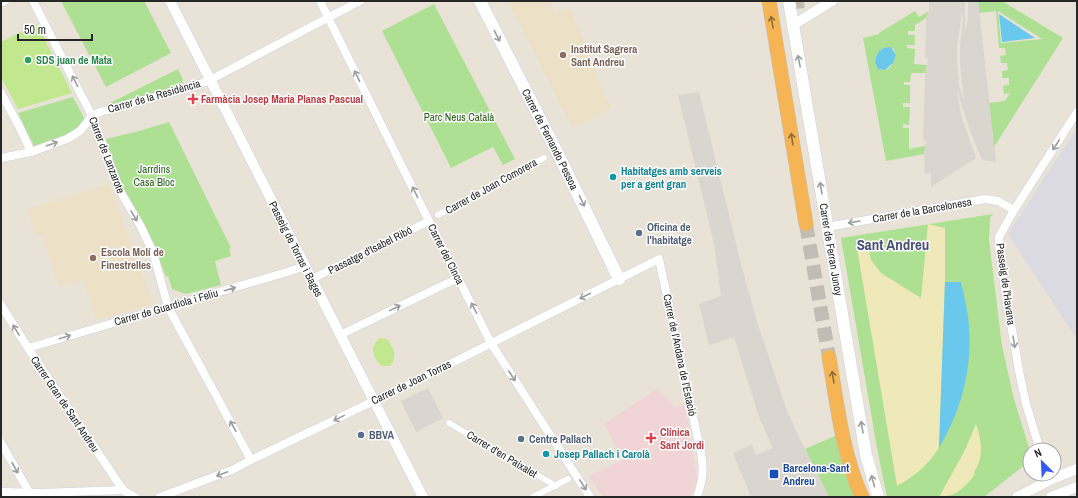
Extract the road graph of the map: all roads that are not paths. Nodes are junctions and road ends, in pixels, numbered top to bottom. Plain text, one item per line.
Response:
1 (6, 1) edge
2 (33, 1) edge
3 (170, 1) edge
4 (320, 1) edge
5 (360, 1) edge
6 (480, 1) edge
7 (768, 1) edge
8 (789, 1) edge
9 (832, 1) edge
10 (1, 3) edge
11 (328, 17) junction
12 (793, 25) junction
13 (210, 80) junction
14 (1, 93) edge
15 (1077, 112) edge
16 (92, 116) junction
17 (31, 152) junction
18 (1, 158) edge
19 (544, 158) dead end
20 (1014, 210) junction
21 (438, 215) dead end
22 (429, 221) junction
23 (806, 224) tunnel mouth
24 (827, 227) junction
25 (659, 259) joint
26 (305, 266) junction
27 (458, 278) junction
28 (312, 279) junction
29 (620, 279) junction
30 (1, 305) edge
31 (168, 307) junction
32 (340, 335) junction
33 (491, 343) junction
34 (28, 348) junction
35 (829, 356) tunnel mouth
36 (374, 401) junction
37 (449, 423) dead end
38 (1038, 442) edge
39 (1, 443) edge
40 (252, 460) junction
41 (1077, 469) edge
42 (1062, 473) edge
43 (568, 479) dead end
44 (1041, 482) edge
45 (1052, 482) edge
46 (556, 486) junction
47 (1077, 487) edge
48 (124, 490) junction
49 (1, 492) edge
50 (29, 492) junction
51 (41, 495) edge
52 (1055, 495) edge
53 (135, 497) edge
54 (160, 497) edge
55 (423, 497) edge
56 (533, 497) edge
57 (590, 497) edge
58 (697, 497) edge
59 (862, 497) edge
60 (878, 497) edge
61 (1017, 497) edge

1 - 10 street
16 -> 2 street, Carrer de Lanzarote
3 - 13 street, Passeig de Torras i Bages
4 - 11 street, Carrer del Cinca
5 - 11 street, Carrer de la Residència
6 -> 29 main road, Carrer de Fernando Pessoa
23 -> 7 highway
8 - 12 main road, Carrer de Ferran Junoy
9 - 12 street
11 - 13 street, Carrer de la Residència
22 -> 11 street, Carrer del Cinca
24 -> 12 main road, Carrer de Ferran Junoy
13 - 16 street, Carrer de la Residència
13 - 26 street, Passeig de Torras i Bages
14 - 17 street
15 -> 20 street, Passeig de l'Havana
17 -> 16 street
16 -> 31 street, Carrer de Lanzarote
17 - 18 street
19 - 21 street, Carrer de Joan Comorera
20 -> 24 street, Carrer de la Barcelonesa
20 -> 38 street, Passeig de l'Havana
22 - 27 street, Carrer del Cinca
22 - 28 street, Passatge d'Isabel Ribó
60 -> 24 main road, Carrer de Ferran Junoy
25 - 29 street, Carrer de Joan Torras
25 - 58 street, Carrer de l'Andana de l'Estació
26 - 28 street, Passeig de Torras i Bages
31 -> 26 street, Carrer de Guardiola i Feliu
32 -> 27 street
33 -> 27 street, Carrer del Cinca
28 - 32 street, Passeig de Torras i Bages
29 -> 33 street, Carrer de Joan Torras
34 -> 30 street, Carrer Gran de Sant Andreu
34 -> 31 street, Carrer de Guardiola i Feliu
40 -> 31 street, Carrer de Lanzarote
32 - 36 street, Passeig de Torras i Bages
33 - 36 street, Carrer de Joan Torras
33 -> 57 street, Carrer del Cinca
34 - 48 street, Carrer Gran de Sant Andreu
59 -> 35 highway
36 -> 40 street, Carrer de Joan Torras
36 - 55 street, Passeig de Torras i Bages
37 - 46 street, Carrer d'en Paixalet
39 -> 50 street
40 -> 54 street, Carrer de Joan Torras
41 - 42 street
43 - 46 street
44 - 61 street
45 - 52 street
46 - 56 street
47 - 52 street
48 - 51 street
48 - 53 street, Carrer Gran de Sant Andreu
49 - 50 street
50 - 51 street

